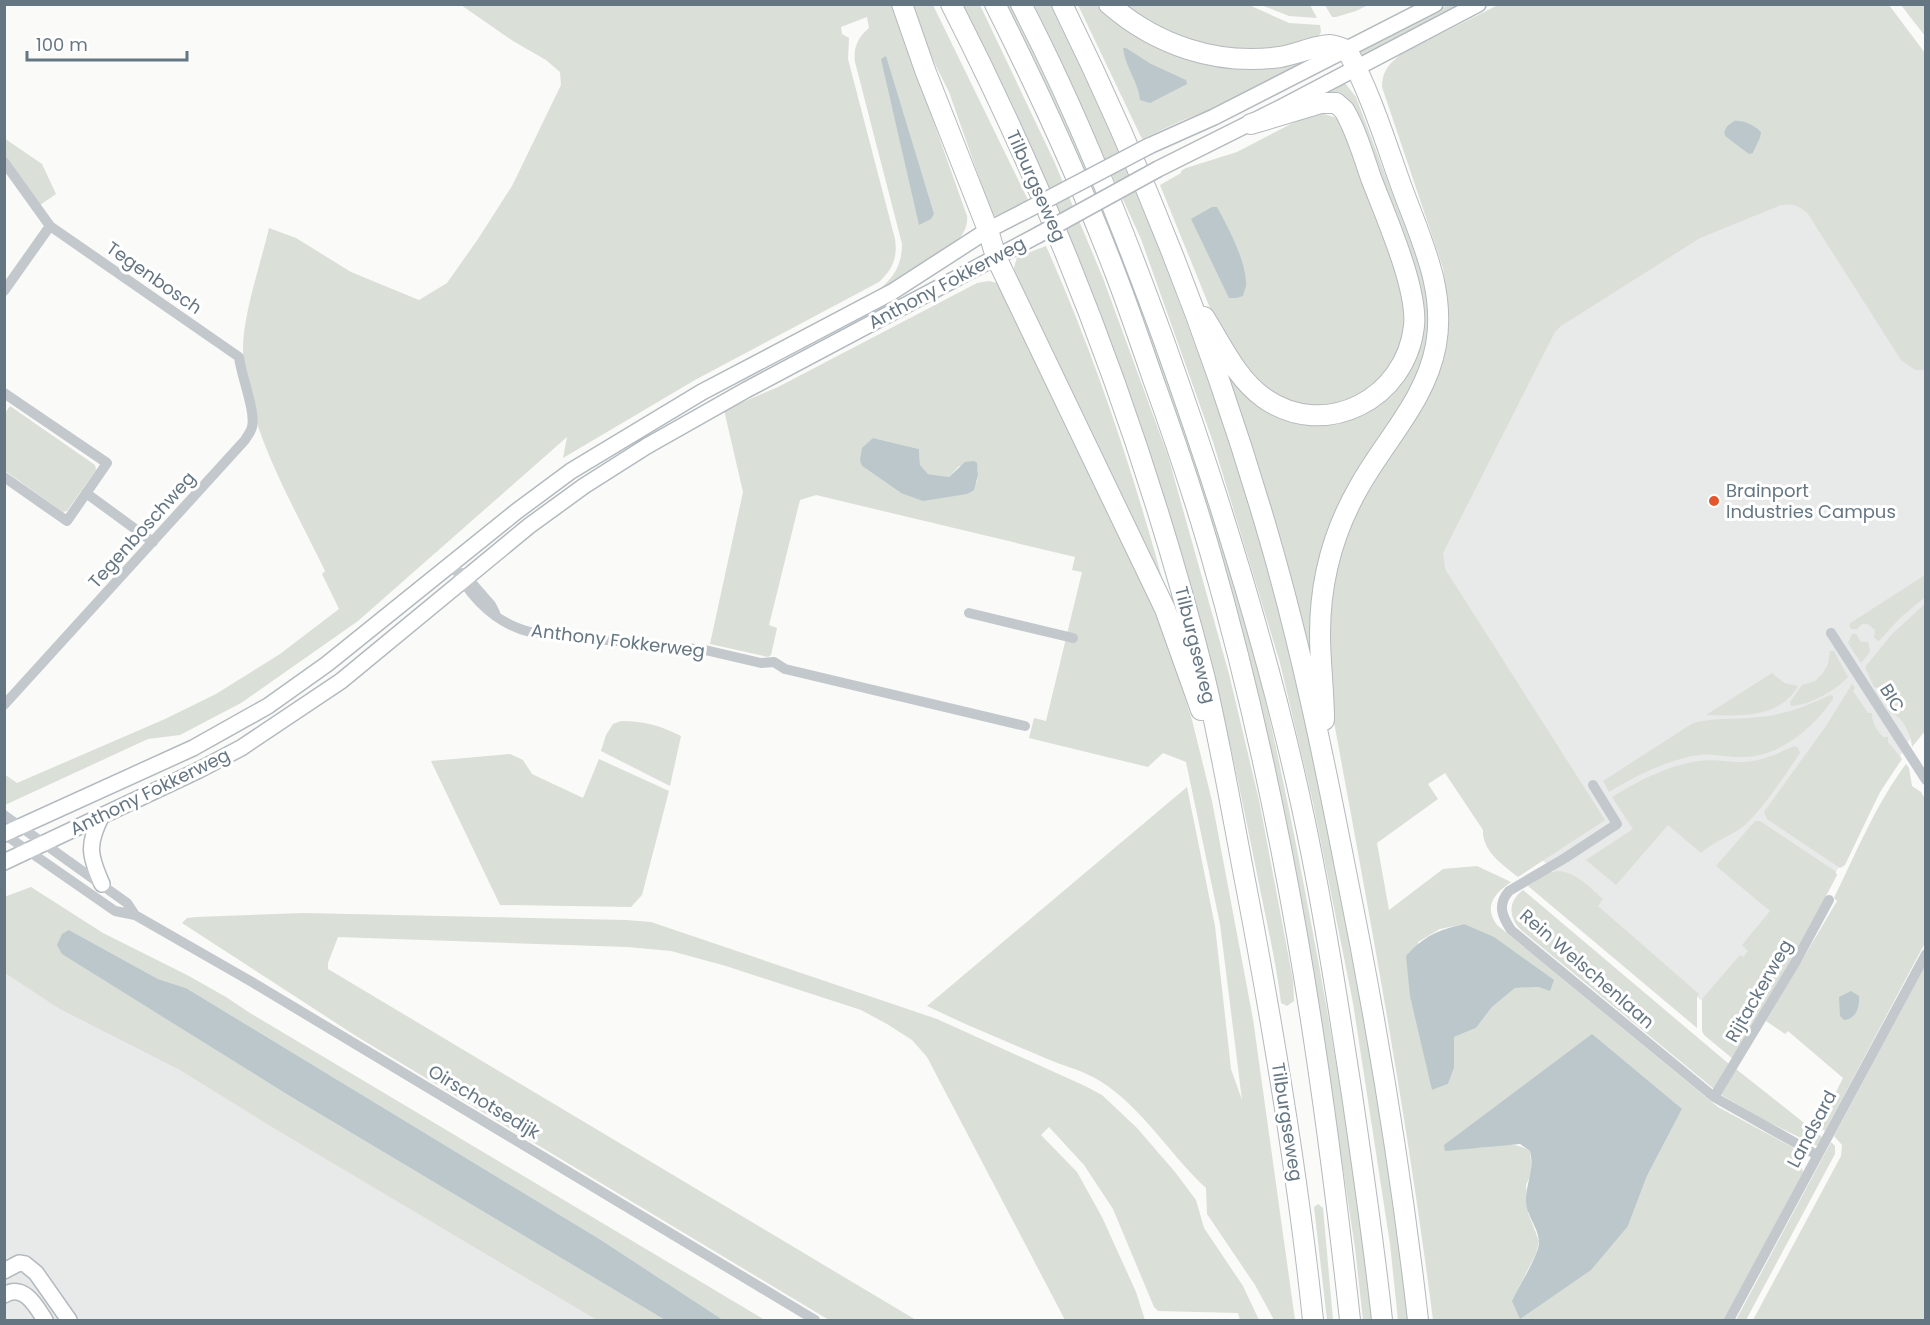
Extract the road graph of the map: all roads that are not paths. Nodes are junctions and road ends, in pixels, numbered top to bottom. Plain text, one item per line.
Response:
1 (902, 4) edge
2 (951, 4) edge
3 (995, 4) edge
4 (1021, 4) edge
5 (1062, 4) edge
6 (1109, 4) edge
7 (1435, 4) edge
8 (1478, 4) edge
9 (1347, 50) junction
10 (1357, 68) junction
11 (1251, 124) junction
12 (4, 162) edge
13 (50, 226) junction
14 (988, 230) junction
15 (996, 257) junction
16 (1185, 287) junction
17 (4, 291) edge
18 (239, 357) joint
19 (6, 396) edge
20 (4, 477) edge
21 (86, 493) junction
22 (153, 542) junction
23 (452, 563) junction
24 (465, 579) junction
25 (969, 613) dead end
26 (1831, 633) dead end
27 (1073, 638) dead end
28 (4, 705) edge
29 (1025, 726) dead end
30 (1325, 765) junction
31 (1224, 768) junction
32 (1926, 780) edge
33 (1593, 785) dead end
34 (4, 815) edge
35 (102, 815) junction
36 (21, 826) junction
37 (4, 834) edge
38 (45, 843) junction
39 (28, 851) junction
40 (4, 862) edge
41 (102, 884) junction
42 (1829, 900) dead end
43 (135, 915) junction
44 (1926, 954) edge
45 (1714, 1097) junction
46 (1817, 1155) junction
47 (4, 1271) edge
48 (4, 1295) edge
49 (45, 1320) edge
50 (69, 1320) edge
51 (815, 1320) edge
52 (1313, 1320) edge
53 (1350, 1320) edge
54 (1383, 1320) edge
55 (1418, 1320) edge
56 (1729, 1320) edge

1 - 14 highway
2 - 31 highway, Tilburgseweg
3 - 53 highway, Tilburgseweg
4 - 54 highway
5 - 16 highway
6 - 9 highway
7 - 9 main road, Anthony Fokkerweg
8 - 10 main road, Anthony Fokkerweg
9 - 10 highway
9 - 14 main road, Anthony Fokkerweg, bridge
10 - 11 main road, Anthony Fokkerweg
10 - 30 highway
11 - 15 main road, Anthony Fokkerweg, bridge
11 - 16 highway
12 - 13 street, Tegenbosch
13 - 17 street
13 - 18 street, Tegenbosch
14 - 15 highway
14 - 23 main road, Anthony Fokkerweg
15 - 24 main road, Anthony Fokkerweg
15 - 31 highway
16 - 30 highway
18 - 22 street, Tegenboschweg
19 - 21 street
20 - 21 street
21 - 22 street
22 - 28 street, Tegenboschweg
23 - 24 street, Anthony Fokkerweg
23 - 36 main road, Anthony Fokkerweg
24 - 29 street, Anthony Fokkerweg
24 - 35 main road, Anthony Fokkerweg
25 - 27 street
26 - 32 street, BIC
30 - 55 highway
31 - 52 highway, Tilburgseweg
33 - 45 street, Rein Welschenlaan
34 - 36 street, Oirschotsedijk
35 - 38 main road, Anthony Fokkerweg
35 - 41 main road
36 - 37 main road, Anthony Fokkerweg
36 - 38 street, Oirschotsedijk
37 - 39 street, Oirschotsedijk
38 - 39 main road, Anthony Fokkerweg
38 - 41 street, Oirschotsedijk
39 - 40 main road, Anthony Fokkerweg
39 - 43 street, Oirschotsedijk
41 - 43 street, Oirschotsedijk
42 - 45 street, Rijtackerweg
43 - 51 street, Oirschotsedijk
44 - 46 street, Landsard
45 - 46 street, Rein Welschenlaan
46 - 56 street, Landsard
47 - 50 main road
48 - 49 main road

